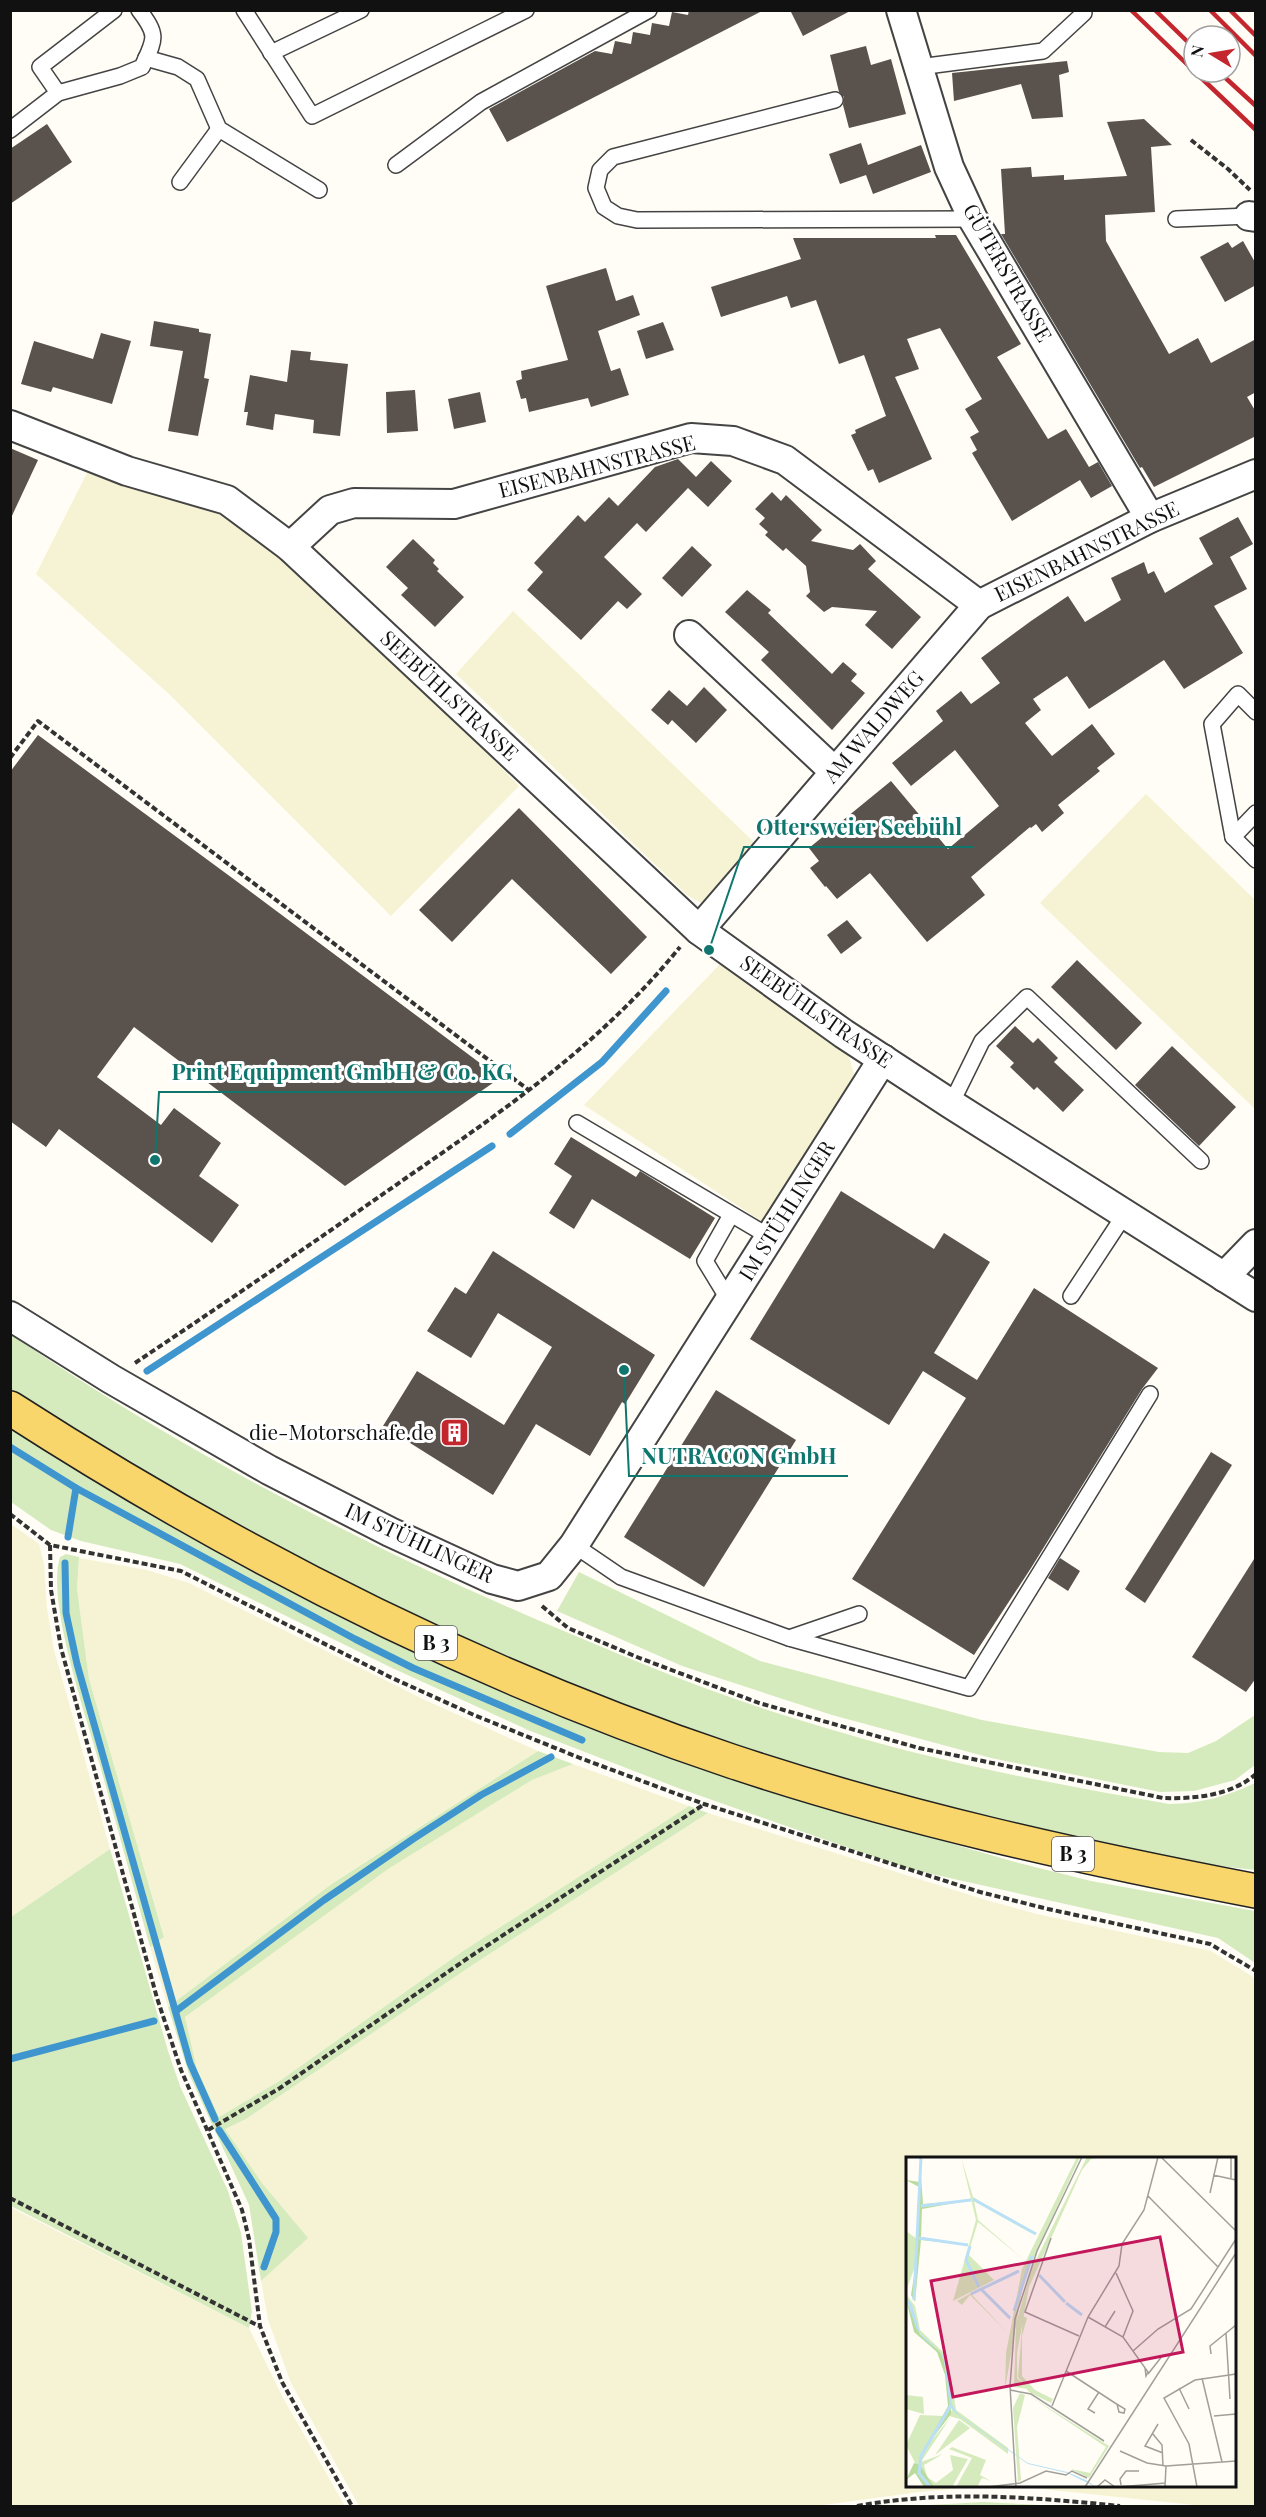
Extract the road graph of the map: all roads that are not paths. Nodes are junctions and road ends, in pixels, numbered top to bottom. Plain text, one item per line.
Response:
1 (114, 10) edge
2 (139, 10) edge
3 (244, 10) edge
4 (361, 10) edge
5 (526, 10) edge
6 (649, 10) edge
7 (901, 10) edge
8 (1084, 14) dead end
9 (271, 53) junction
10 (146, 58) junction
11 (919, 67) junction
12 (58, 93) junction
13 (835, 100) dead end
14 (219, 129) junction
15 (10, 130) edge
16 (396, 165) dead end
17 (180, 182) dead end
18 (319, 190) dead end
19 (1252, 209) edge
20 (973, 219) junction
21 (1176, 219) dead end
22 (10, 425) edge
23 (1256, 474) edge
24 (1150, 518) junction
25 (290, 547) junction
26 (979, 605) junction
27 (689, 635) dead end
28 (1256, 712) edge
29 (835, 772) junction
30 (1256, 813) edge
31 (1233, 837) junction
32 (1256, 860) edge
33 (697, 929) junction
34 (883, 1059) junction
35 (951, 1104) junction
36 (577, 1123) dead end
37 (1201, 1161) dead end
38 (1125, 1214) junction
39 (731, 1215) junction
40 (770, 1237) junction
41 (1256, 1244) edge
42 (1224, 1277) junction
43 (1071, 1296) dead end
44 (1256, 1297) edge
45 (729, 1302) junction
46 (10, 1316) edge
47 (1150, 1394) dead end
48 (10, 1408) edge
49 (574, 1545) junction
50 (859, 1614) dead end
51 (789, 1638) junction
52 (1256, 1891) edge

1 - 12 lane
2 - 10 lane
3 - 9 lane
4 - 9 lane
5 - 9 lane
6 - 16 lane
7 - 11 street, GÜTERSTRASSE
8 - 11 lane
10 - 12 lane
10 - 14 lane
11 - 20 street, GÜTERSTRASSE
12 - 15 lane
13 - 20 lane
14 - 17 lane
14 - 18 lane
19 - 21 lane
20 - 24 street, GÜTERSTRASSE
22 - 25 street
23 - 24 street, EISENBAHNSTRASSE
24 - 26 street, EISENBAHNSTRASSE
25 - 26 street, EISENBAHNSTRASSE
25 - 33 street, SEEBÜHLSTRASSE
26 - 29 street, AM WALDWEG
27 - 29 street
28 - 31 lane
29 - 33 street, AM WALDWEG
30 - 31 lane
31 - 32 lane
33 - 34 street, SEEBÜHLSTRASSE
34 - 35 street, SEEBÜHLSTRASSE
34 - 40 street, IM STÜHLINGER
35 - 37 lane
35 - 38 street, SEEBÜHLSTRASSE
36 - 39 lane
38 - 42 street, SEEBÜHLSTRASSE
38 - 43 lane
39 - 40 lane
39 - 45 lane
40 - 45 street, IM STÜHLINGER
41 - 42 street
42 - 44 street, SEEBÜHLSTRASSE
45 - 49 street, IM STÜHLINGER
46 - 49 street, IM STÜHLINGER
47 - 51 lane
48 - 52 main road, B 3
49 - 51 lane
50 - 51 lane

